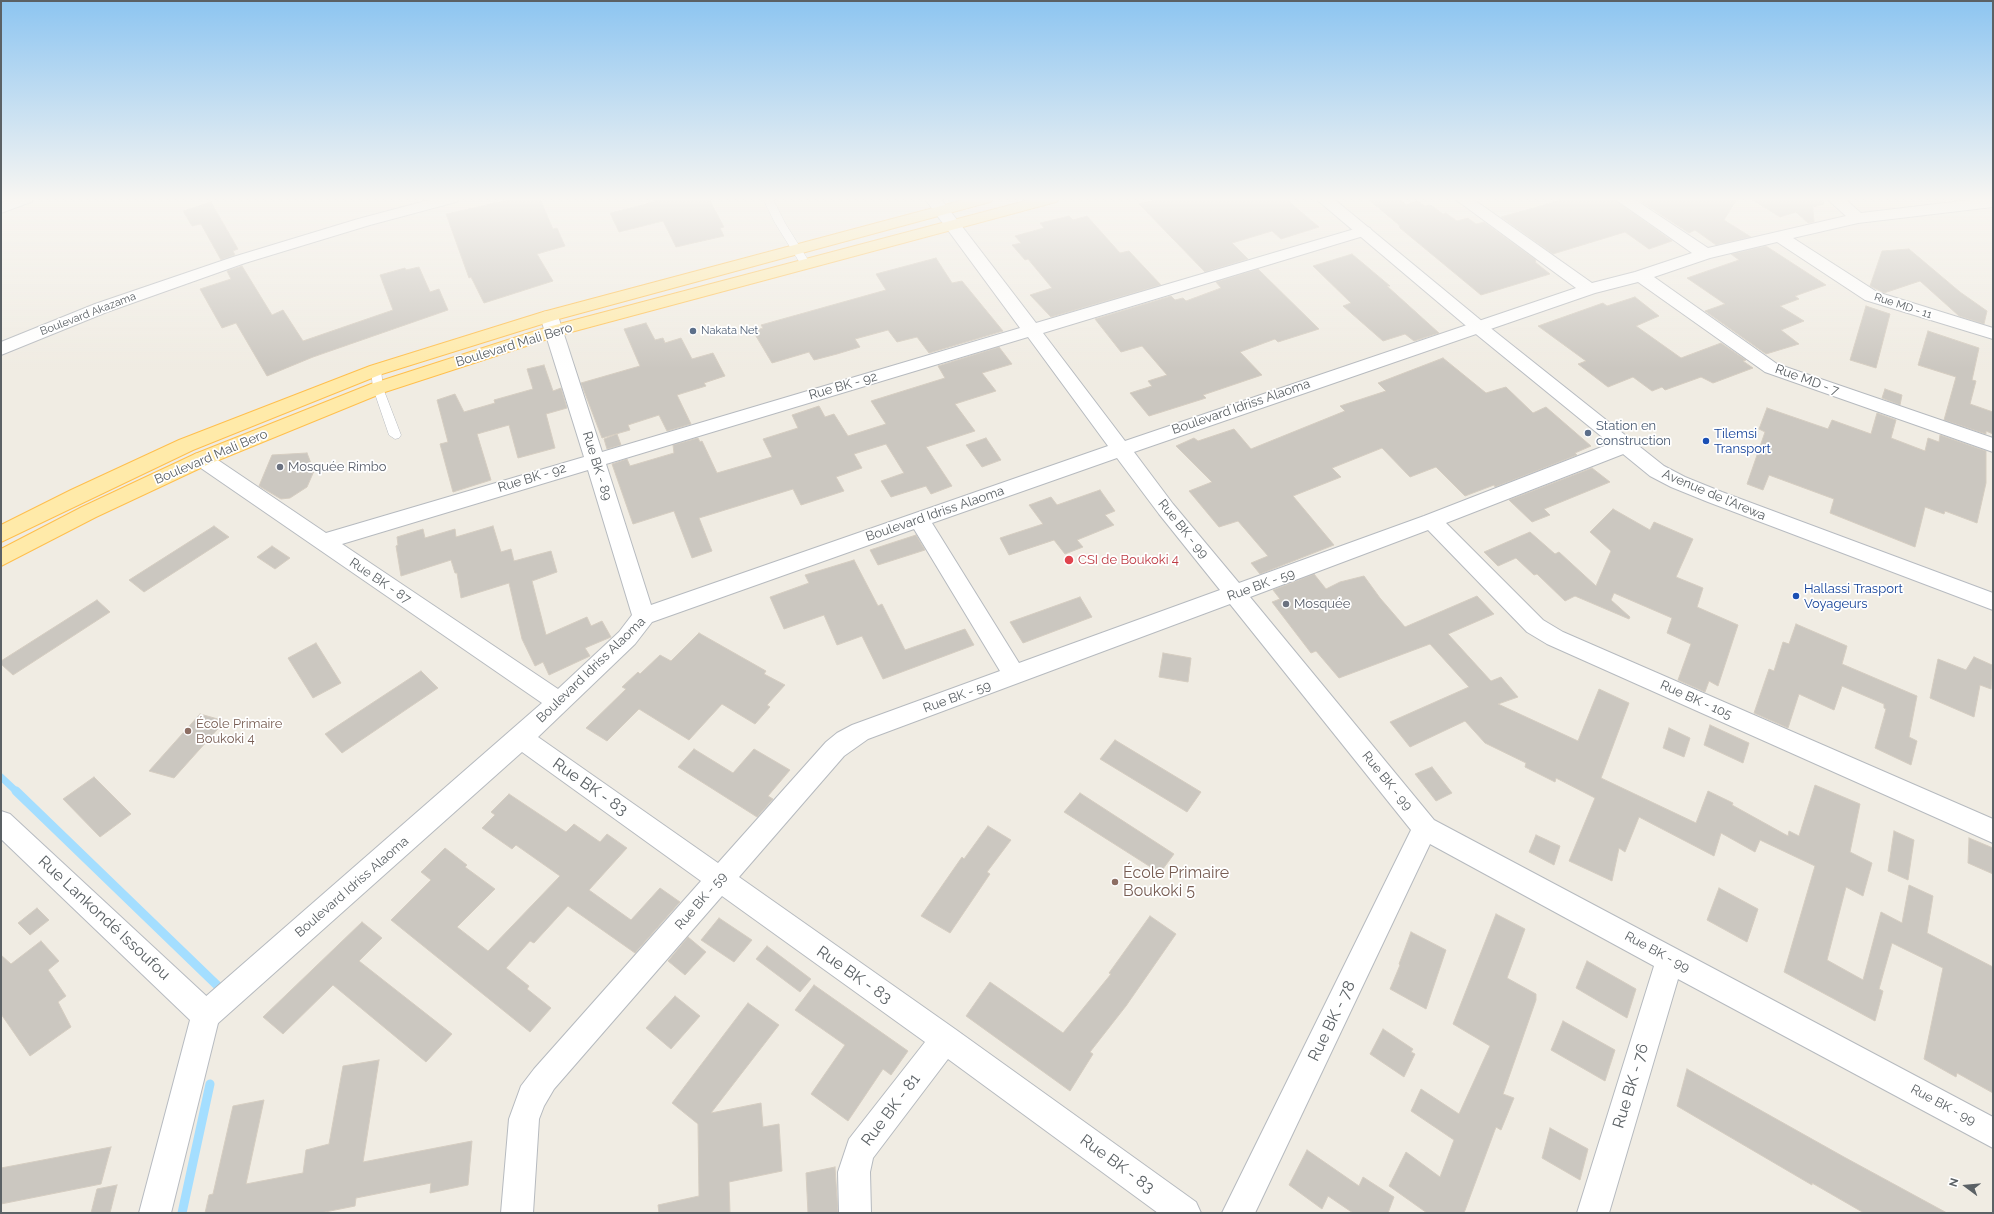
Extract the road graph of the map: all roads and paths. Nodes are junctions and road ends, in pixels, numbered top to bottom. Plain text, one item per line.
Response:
1 (253, 256) edge
2 (800, 256) edge
3 (976, 256) edge
4 (1281, 256) edge
5 (1393, 256) edge
6 (1542, 256) edge
7 (1700, 256) edge
8 (1809, 256) edge
9 (1641, 276) junction
10 (1589, 289) junction
11 (552, 323) junction
12 (1477, 326) junction
13 (1032, 330) junction
14 (1993, 334) edge
15 (1, 349) edge
16 (376, 370) junction
17 (378, 388) junction
18 (395, 435) dead end
19 (1993, 445) edge
20 (1624, 446) junction
21 (1120, 449) junction
22 (202, 459) junction
23 (594, 459) junction
24 (919, 520) junction
25 (1431, 522) junction
26 (1, 534) edge
27 (322, 542) junction
28 (1, 558) edge
29 (1235, 595) junction
30 (1993, 602) edge
31 (644, 616) junction
32 (1014, 676) junction
33 (559, 702) junction
34 (521, 738) junction
35 (1, 822) edge
36 (1425, 828) junction
37 (1993, 831) edge
38 (719, 880) junction
39 (1670, 959) junction
40 (206, 1015) junction
41 (945, 1039) junction
42 (1993, 1133) edge
43 (155, 1213) edge
44 (517, 1213) edge
45 (856, 1213) edge
46 (1186, 1213) edge
47 (1238, 1213) edge
48 (1593, 1213) edge

1 - 15 street, Boulevard Akazama
2 - 11 main road, Boulevard Mali Bero
3 - 13 street, Rue BK - 99
4 - 13 street, Rue BK - 92
5 - 12 street, Avenue de l'Arewa
6 - 10 street
7 - 9 street, Boulevard Idriss Alaoma
8 - 14 street, Rue MD - 11
9 - 10 street, Boulevard Idriss Alaoma
9 - 19 street, Rue MD - 7
10 - 12 street, Boulevard Idriss Alaoma
11 - 16 main road, Boulevard Mali Bero
11 - 17 main road, Boulevard Mali Bero
11 - 23 street, Rue BK - 89
12 - 20 street, Avenue de l'Arewa
12 - 21 street, Boulevard Idriss Alaoma
13 - 21 street, Rue BK - 99
13 - 23 street, Rue BK - 92
16 - 17 lane
16 - 26 main road, Boulevard Mali Bero
17 - 18 lane
17 - 22 main road, Boulevard Mali Bero
20 - 25 street, Rue BK - 59
20 - 30 street, Avenue de l'Arewa
21 - 24 street, Boulevard Idriss Alaoma
21 - 29 street, Rue BK - 99
22 - 27 street, Rue BK - 87
22 - 28 main road, Boulevard Mali Bero
23 - 27 street, Rue BK - 92
23 - 31 street, Rue BK - 89
24 - 31 street, Boulevard Idriss Alaoma
24 - 32 street
25 - 29 street, Rue BK - 59
25 - 37 street, Rue BK - 105
27 - 33 street, Rue BK - 87
29 - 32 street, Rue BK - 59
29 - 36 street, Rue BK - 99
31 - 33 street, Boulevard Idriss Alaoma
32 - 38 street, Rue BK - 59
33 - 34 street, Boulevard Idriss Alaoma
34 - 38 street, Rue BK - 83
34 - 40 street, Boulevard Idriss Alaoma
35 - 40 street, Rue Lankondé Issoufou
36 - 39 street, Rue BK - 99
36 - 47 street, Rue BK - 78
38 - 41 street, Rue BK - 83
38 - 44 street, Rue BK - 59
39 - 42 street, Rue BK - 99
39 - 48 street, Rue BK - 76
40 - 43 street
41 - 45 street, Rue BK - 81
41 - 46 street, Rue BK - 83

